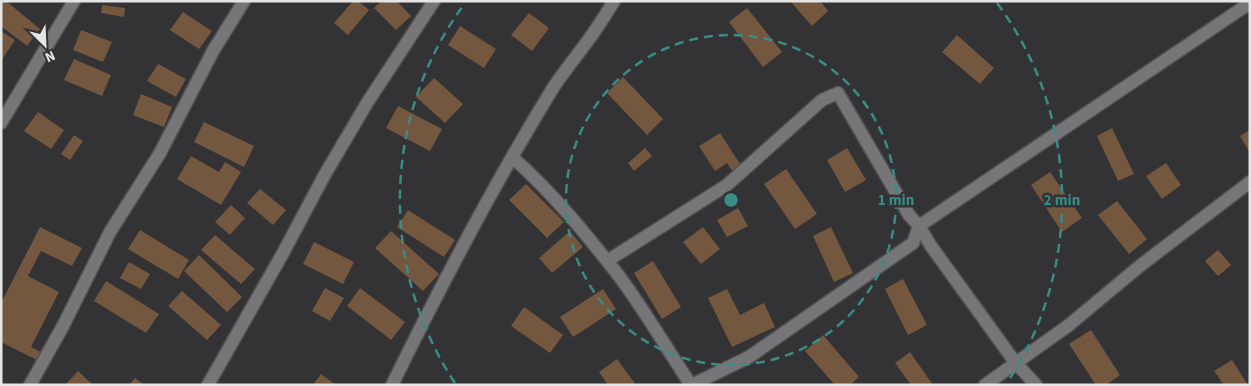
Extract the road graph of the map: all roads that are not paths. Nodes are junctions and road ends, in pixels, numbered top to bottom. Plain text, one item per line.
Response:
1 (74, 1) edge
2 (244, 1) edge
3 (434, 1) edge
4 (614, 1) edge
5 (1250, 3) edge
6 (1, 124) edge
7 (512, 157) junction
8 (1250, 182) edge
9 (919, 226) junction
10 (606, 261) junction
11 (1015, 362) junction
12 (30, 385) edge
13 (208, 385) edge
14 (392, 385) edge
15 (692, 385) edge
16 (985, 385) edge
17 (1036, 385) edge

1 - 6 street
2 - 12 street
3 - 13 street
4 - 7 street
5 - 9 street
7 - 10 street
7 - 14 street
8 - 11 street
9 - 10 street
9 - 11 street
9 - 15 street
10 - 15 street
11 - 16 street
11 - 17 street

